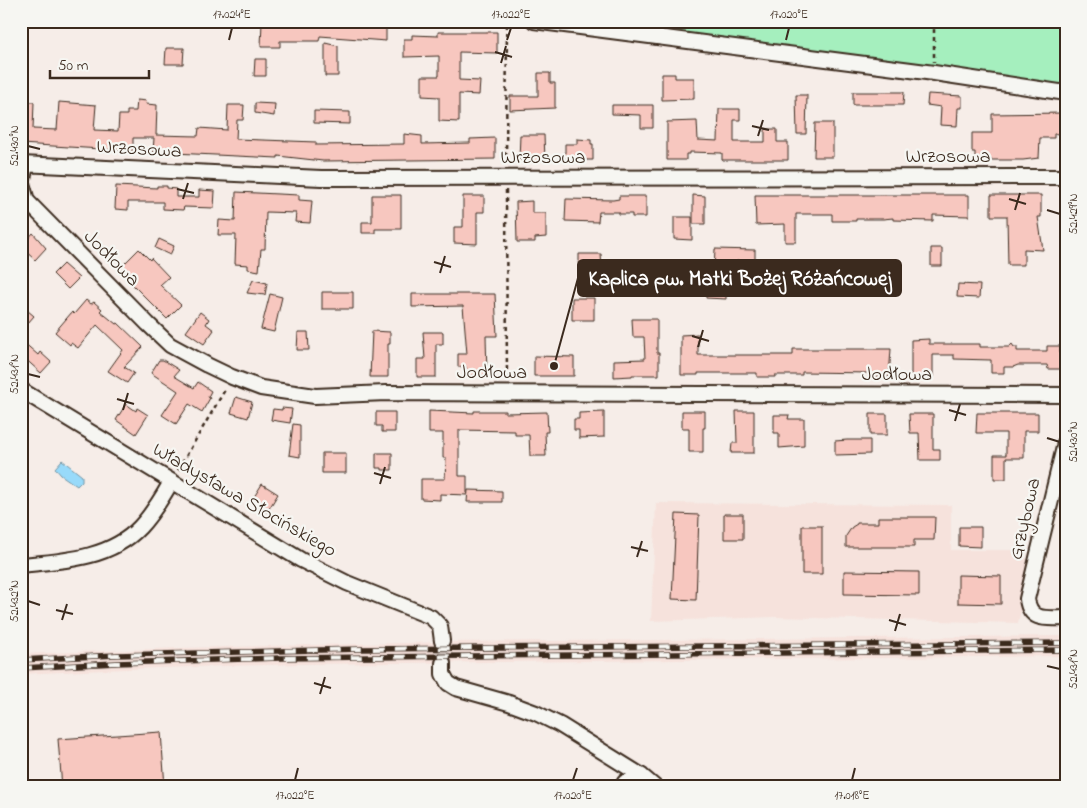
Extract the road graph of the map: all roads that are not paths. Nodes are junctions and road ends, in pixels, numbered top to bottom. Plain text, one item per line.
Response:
1 (534, 21) edge
2 (1066, 93) edge
3 (23, 164) edge
4 (1066, 177) edge
5 (21, 390) edge
6 (1066, 396) edge
7 (1066, 439) edge
8 (171, 482) junction
9 (21, 565) edge
10 (1066, 618) edge
11 (442, 641) tunnel mouth
12 (443, 663) tunnel mouth
13 (642, 776) junction
14 (622, 787) edge
15 (655, 787) edge

1 - 2 street
3 - 4 street, Wrzosowa
3 - 6 street, Jodłowa
5 - 8 street, Władysława Słocińskiego
7 - 10 street, Grzybowa
8 - 9 street
8 - 11 street, Władysława Słocińskiego
12 - 13 street
13 - 14 street
13 - 15 street

